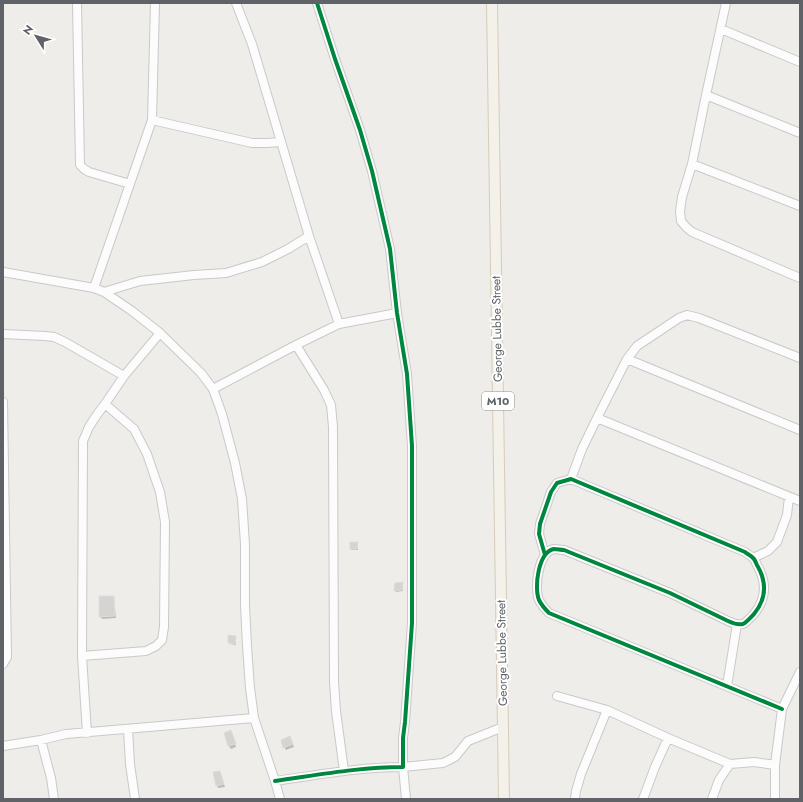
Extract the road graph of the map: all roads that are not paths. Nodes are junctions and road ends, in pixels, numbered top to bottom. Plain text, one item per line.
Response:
1 (77, 3) edge
2 (155, 3) edge
3 (236, 3) edge
4 (316, 3) edge
5 (492, 3) edge
6 (726, 3) edge
7 (721, 29) junction
8 (800, 62) edge
9 (706, 95) junction
10 (152, 120) junction
11 (800, 133) edge
12 (281, 142) junction
13 (692, 164) junction
14 (130, 184) junction
15 (800, 206) edge
16 (309, 236) junction
17 (3, 272) edge
18 (800, 278) edge
19 (94, 288) junction
20 (104, 292) junction
21 (397, 313) junction
22 (339, 324) junction
23 (160, 333) junction
24 (3, 334) edge
25 (296, 345) junction
26 (800, 358) edge
27 (627, 359) junction
28 (124, 376) junction
29 (213, 389) junction
30 (3, 402) edge
31 (105, 404) junction
32 (596, 418) junction
33 (800, 430) edge
34 (571, 479) junction
35 (789, 497) junction
36 (800, 501) edge
37 (545, 555) junction
38 (753, 558) junction
39 (737, 624) junction
40 (82, 656) junction
41 (3, 664) edge
42 (800, 672) edge
43 (727, 686) junction
44 (557, 696) dead end
45 (782, 709) junction
46 (607, 710) junction
47 (254, 718) junction
48 (503, 726) junction
49 (128, 729) junction
50 (87, 732) junction
51 (668, 738) junction
52 (41, 740) junction
53 (3, 746) edge
54 (730, 764) junction
55 (775, 764) junction
56 (403, 767) junction
57 (344, 771) junction
58 (275, 781) junction
59 (54, 799) edge
60 (135, 799) edge
61 (280, 799) edge
62 (406, 799) edge
63 (504, 799) edge
64 (575, 799) edge
65 (643, 799) edge
66 (712, 799) edge
67 (775, 799) edge

1 - 14 street
2 - 10 street
3 - 12 street
4 - 21 street
5 - 48 main road, George Lubbe Street / M10
6 - 7 street
7 - 8 street
7 - 9 street
9 - 11 street
9 - 13 street
10 - 12 street
10 - 14 street
12 - 16 street
13 - 15 street
13 - 18 street
14 - 19 street
16 - 20 street
16 - 22 street
17 - 19 street
19 - 20 street
20 - 23 street
21 - 22 street
21 - 56 street
22 - 25 street
23 - 28 street
23 - 29 street
24 - 28 street
25 - 29 street
25 - 57 street
26 - 27 street
27 - 32 street
27 - 33 street
28 - 31 street
29 - 47 street
30 - 41 street
31 - 40 street
31 - 40 street
32 - 34 street
32 - 35 street
34 - 37 street
34 - 38 street
35 - 36 street
35 - 38 street
37 - 39 street
37 - 43 street
38 - 39 street
39 - 43 street
40 - 50 street
42 - 45 street
43 - 45 street
44 - 46 street
45 - 55 street
46 - 51 street
46 - 64 street
47 - 49 street
47 - 58 street
48 - 56 street
48 - 63 main road, George Lubbe Street / M10
49 - 50 street
49 - 60 street
50 - 52 street
51 - 54 street
51 - 65 street
52 - 53 street
52 - 59 street
54 - 55 street
54 - 66 street
55 - 67 street
56 - 57 street
56 - 62 street
57 - 58 street
58 - 61 street

